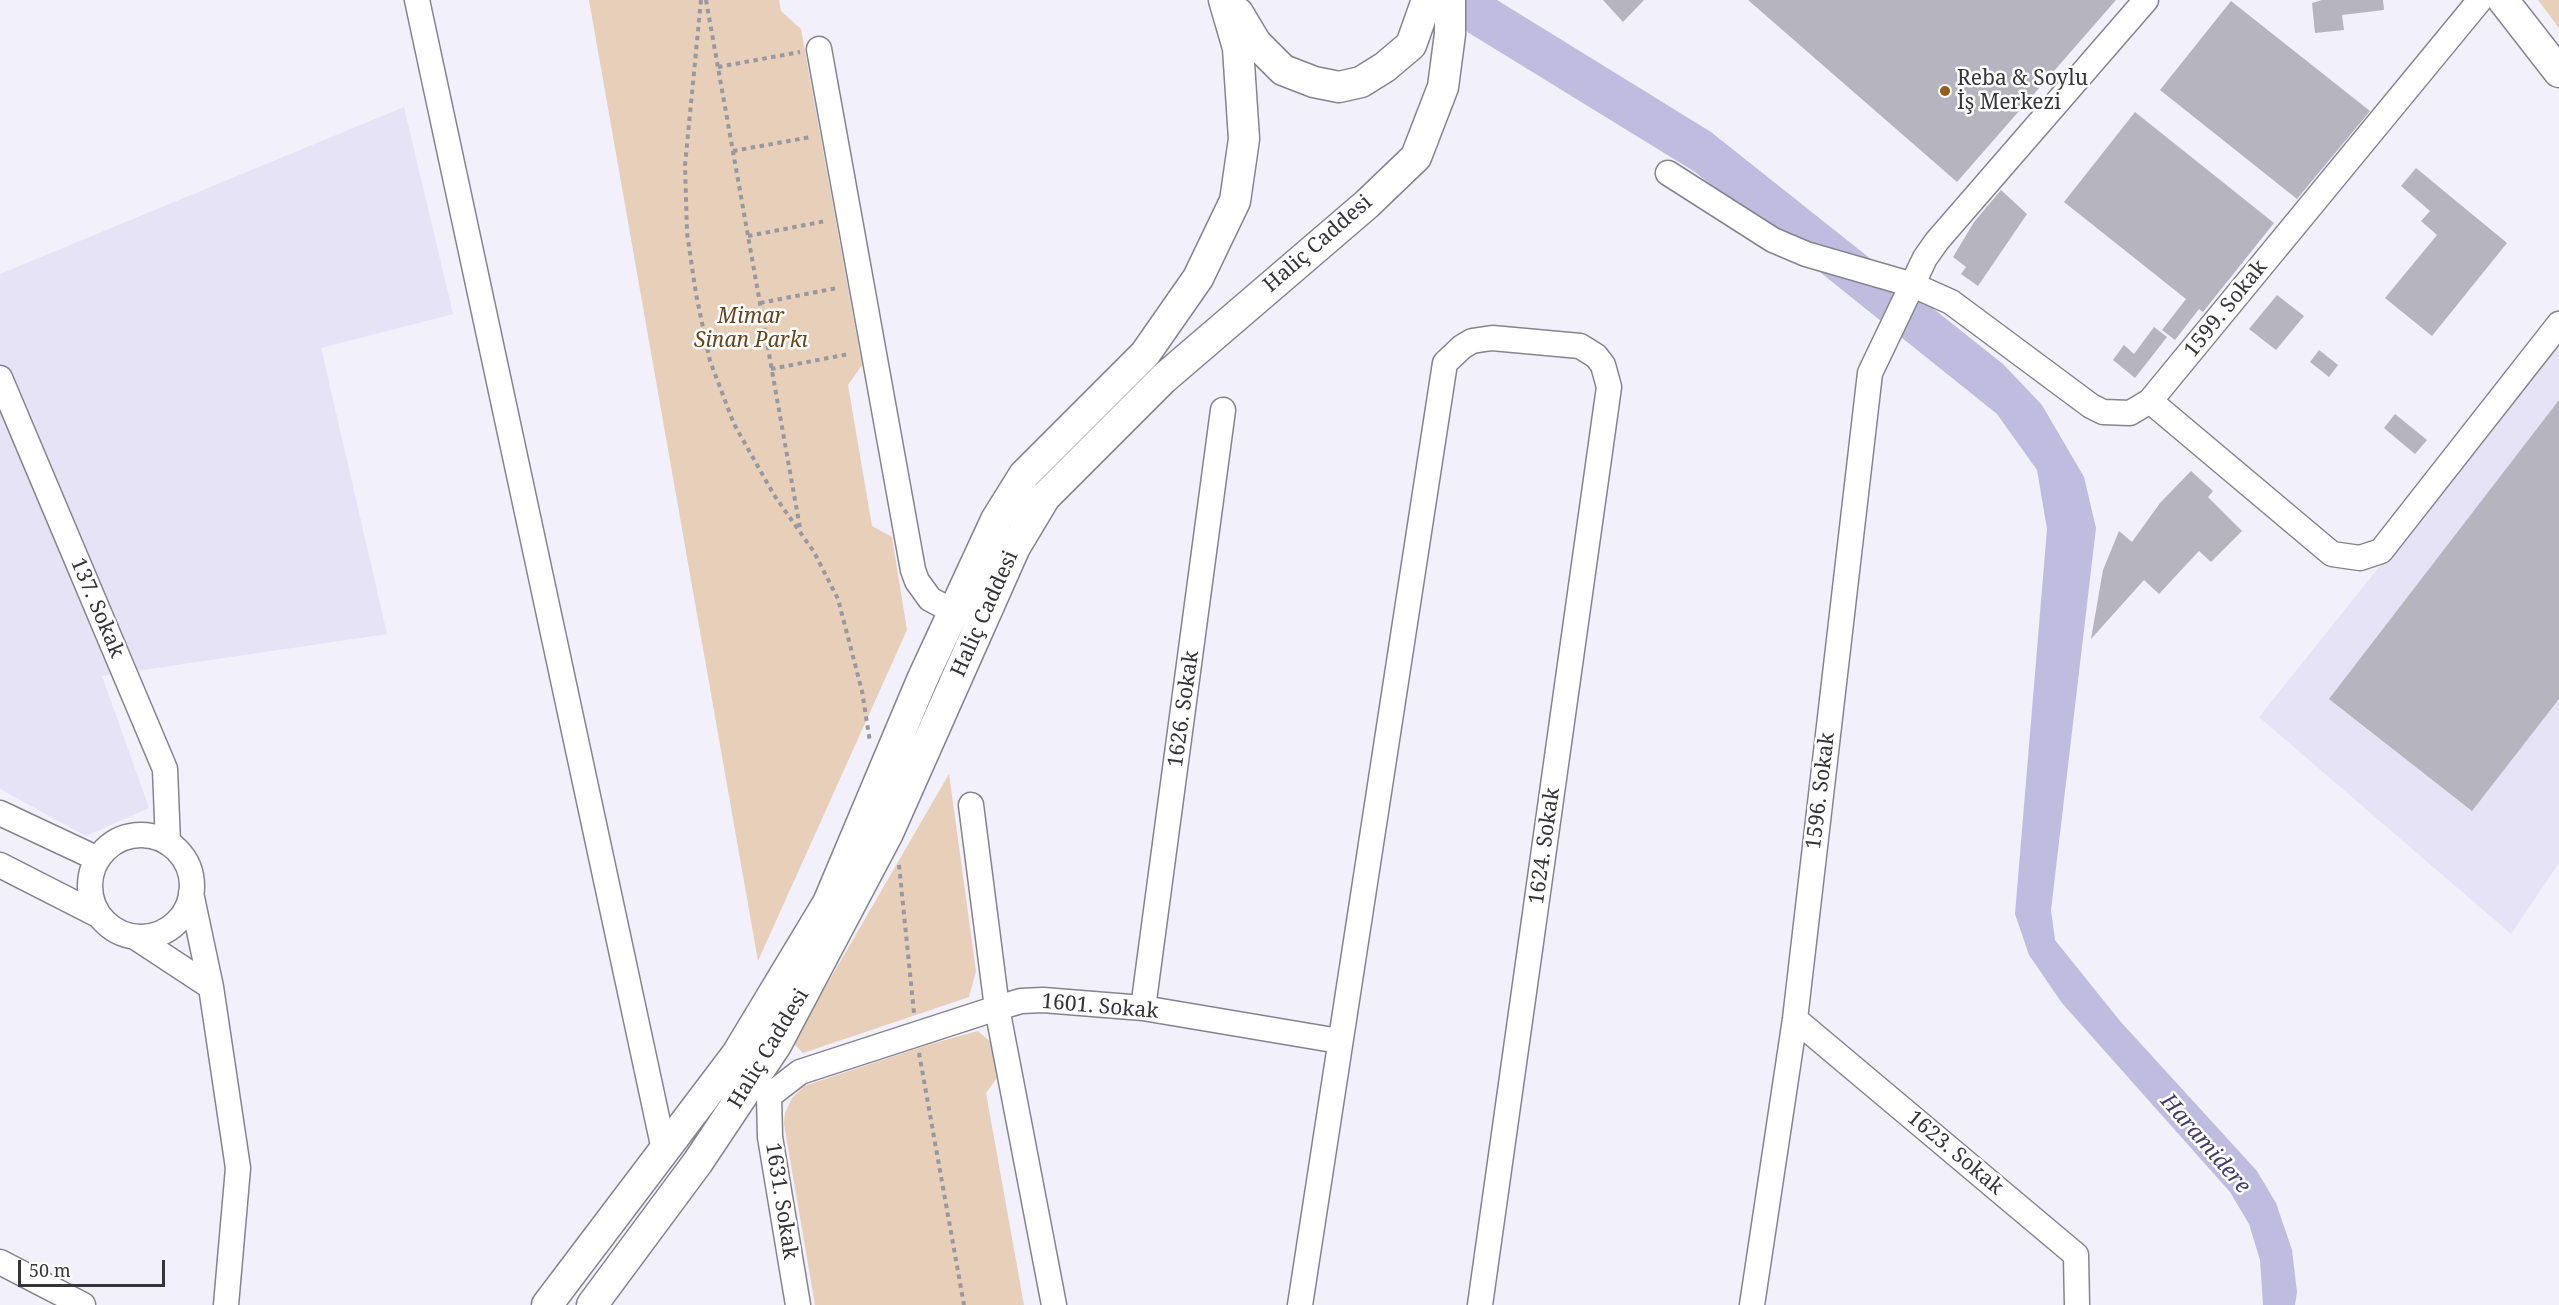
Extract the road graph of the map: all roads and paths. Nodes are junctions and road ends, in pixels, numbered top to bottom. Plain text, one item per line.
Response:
1 (417, 0) edge
2 (701, 0) edge
3 (706, 0) edge
4 (1224, 0) edge
5 (1230, 0) edge
6 (1428, 0) edge
7 (1450, 0) edge
8 (2146, 0) edge
9 (2480, 0) edge
10 (2503, 0) edge
11 (819, 49) joint
12 (718, 67) junction
13 (2559, 72) edge
14 (811, 137) dead end
15 (733, 151) junction
16 (1668, 173) dead end
17 (826, 221) dead end
18 (748, 236) junction
19 (1913, 285) junction
20 (837, 288) dead end
21 (760, 303) junction
22 (2559, 324) edge
23 (849, 354) dead end
24 (771, 369) junction
25 (0, 378) edge
26 (2150, 401) junction
27 (1223, 410) dead end
28 (800, 532) junction
29 (954, 612) junction
30 (870, 745) dead end
31 (971, 805) dead end
32 (0, 813) edge
33 (168, 843) junction
34 (882, 845) junction
35 (98, 859) junction
36 (0, 865) edge
37 (191, 893) junction
38 (99, 915) junction
39 (135, 937) junction
40 (211, 987) junction
41 (997, 1008) junction
42 (1143, 1008) junction
43 (1795, 1019) junction
44 (916, 1035) junction
45 (1339, 1041) junction
46 (717, 1079) junction
47 (757, 1093) junction
48 (664, 1150) junction
49 (0, 1262) edge
50 (601, 1300) edge
51 (83, 1305) edge
52 (226, 1305) edge
53 (547, 1305) edge
54 (798, 1305) edge
55 (964, 1305) edge
56 (1054, 1305) edge
57 (1300, 1305) edge
58 (1480, 1305) edge
59 (1752, 1305) edge
60 (2077, 1305) edge

1 - 48 street
2 - 28 path
3 - 12 path
4 - 29 main road, Haliç Caddesi
5 - 6 main road
7 - 34 main road, Haliç Caddesi
8 - 19 street, 1596. Sokak
9 - 26 street, 1599. Sokak
10 - 13 main road
11 - 12 path
11 - 29 street
12 - 15 path
14 - 15 path
15 - 18 path
16 - 19 street, 1599. Sokak
17 - 18 path
18 - 21 path
19 - 26 street, 1599. Sokak
19 - 43 street, 1596. Sokak
20 - 21 path
21 - 24 path
22 - 26 street
23 - 24 path
24 - 28 path
25 - 33 street, 137. Sokak
27 - 42 street, 1626. Sokak
28 - 30 path
29 - 46 main road, Haliç Caddesi
31 - 41 street
32 - 35 street
33 - 35 street
33 - 37 street
34 - 44 path
34 - 47 main road, Haliç Caddesi
35 - 38 street
36 - 38 street
37 - 39 street
37 - 40 street
38 - 39 street
39 - 40 street
40 - 52 street
41 - 42 street, 1601. Sokak
41 - 44 street, 1601. Sokak
41 - 56 street
42 - 45 street, 1601. Sokak
43 - 59 street, 1596. Sokak
43 - 60 street, 1623. Sokak
44 - 47 street, 1601. Sokak
44 - 55 path
45 - 57 street
45 - 58 street, 1624. Sokak
46 - 47 main road
46 - 48 main road, Haliç Caddesi
47 - 50 main road, Haliç Caddesi
47 - 54 street, 1631. Sokak
48 - 53 main road, Haliç Caddesi
49 - 51 street

